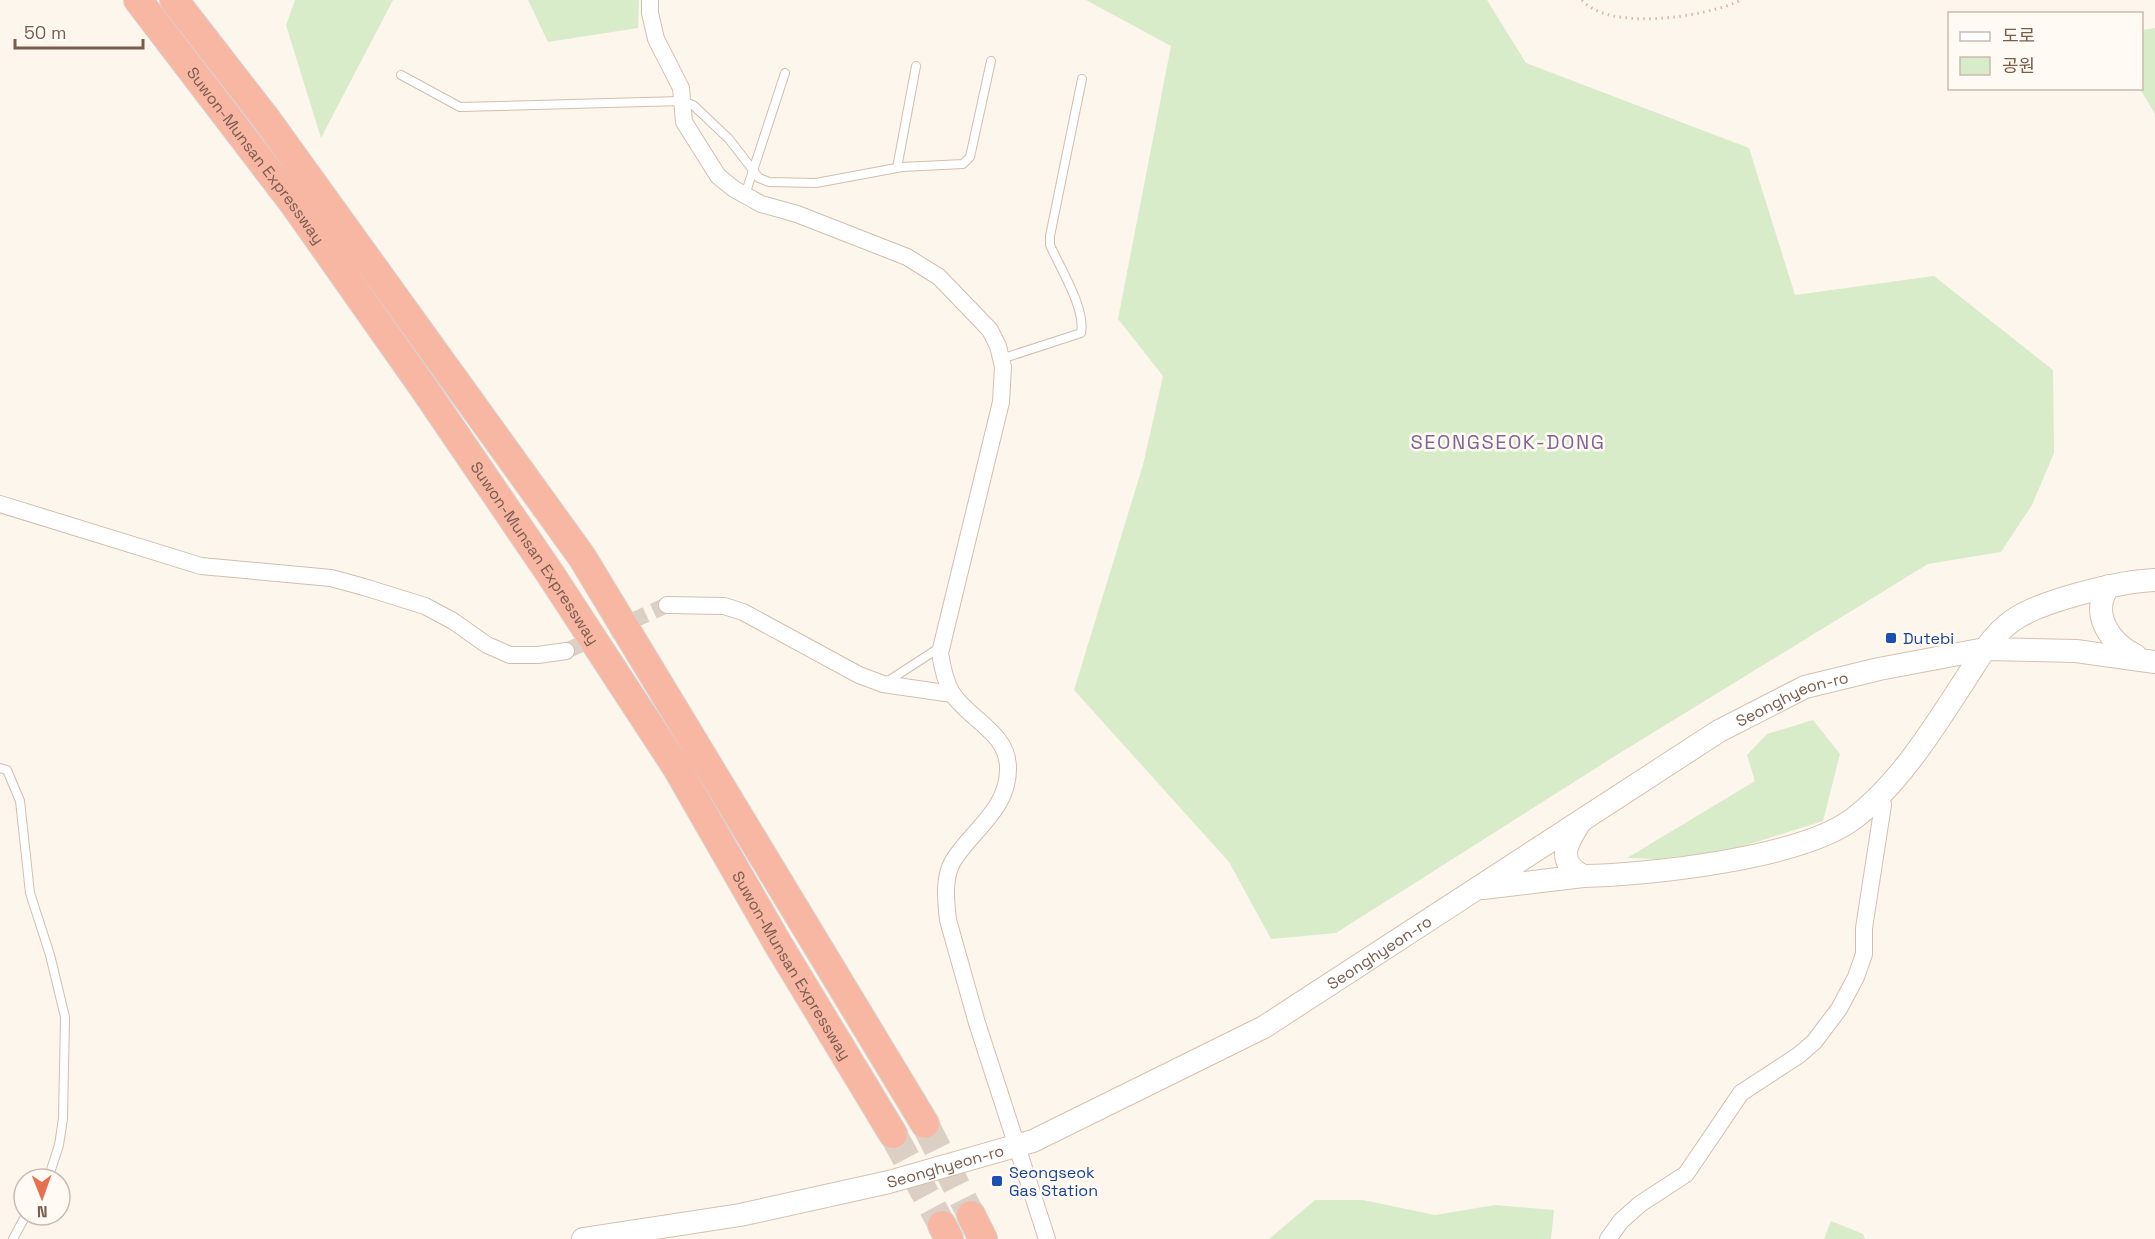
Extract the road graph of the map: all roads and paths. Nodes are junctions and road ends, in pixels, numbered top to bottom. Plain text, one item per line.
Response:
1 (138, 0) edge
2 (174, 0) edge
3 (650, 0) edge
4 (1582, 0) edge
5 (1742, 0) edge
6 (991, 61) dead end
7 (916, 66) dead end
8 (784, 73) dead end
9 (401, 75) dead end
10 (1082, 79) dead end
11 (681, 101) junction
12 (897, 168) junction
13 (753, 170) junction
14 (745, 195) junction
15 (1001, 359) junction
16 (0, 504) edge
17 (2155, 580) edge
18 (2109, 586) junction
19 (667, 605) tunnel mouth
20 (942, 646) junction
21 (1985, 649) junction
22 (566, 651) tunnel mouth
23 (2151, 661) edge
24 (883, 684) junction
25 (952, 694) junction
26 (0, 768) edge
27 (1881, 793) junction
28 (1583, 817) junction
29 (1583, 876) junction
30 (1473, 890) junction
31 (926, 1124) tunnel mouth
32 (893, 1134) tunnel mouth
33 (1016, 1146) junction
34 (52, 1167) edge
35 (583, 1239) edge
36 (1047, 1239) edge
37 (1608, 1239) edge

1 - 32 highway, Suwon-Munsan Expressway
2 - 31 highway, Suwon-Munsan Expressway
3 - 11 street
4 - 5 path
6 - 12 lane
7 - 12 lane
8 - 13 lane
9 - 11 lane
10 - 15 lane
11 - 13 lane
11 - 14 street
12 - 13 lane
13 - 14 lane
14 - 15 street
15 - 20 street
16 - 22 street
17 - 18 main road
18 - 21 main road
18 - 23 main road
19 - 24 street
20 - 24 lane
20 - 25 street
21 - 23 main road, Seonghyeon-ro
21 - 27 main road
21 - 28 main road, Seonghyeon-ro
24 - 25 street
25 - 33 street
26 - 34 lane
27 - 29 main road
27 - 37 street
28 - 29 main road
28 - 30 main road, Seonghyeon-ro
29 - 30 main road
30 - 33 main road, Seonghyeon-ro
33 - 35 main road, Seonghyeon-ro
33 - 36 street

